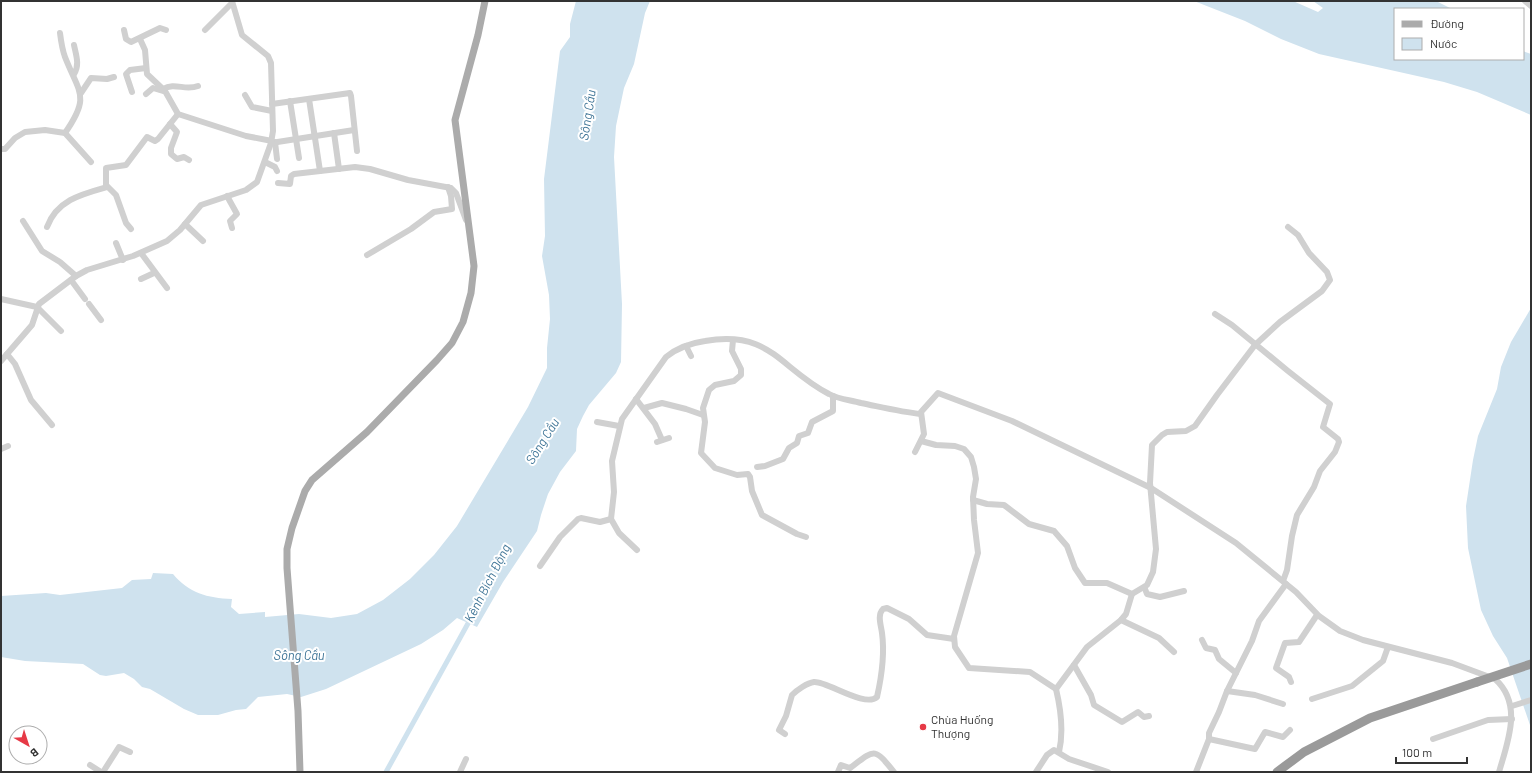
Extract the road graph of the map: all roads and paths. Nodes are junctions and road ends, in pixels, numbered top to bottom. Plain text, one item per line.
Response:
1 (485, 1) edge
2 (232, 2) edge
3 (124, 30) dead end
4 (166, 30) dead end
5 (205, 30) dead end
6 (60, 33) dead end
7 (140, 39) junction
8 (74, 45) dead end
9 (146, 68) junction
10 (74, 74) junction
11 (114, 77) dead end
12 (198, 86) dead end
13 (164, 90) junction
14 (132, 92) dead end
15 (80, 93) junction
16 (146, 94) dead end
17 (245, 95) dead end
18 (309, 99) junction
19 (290, 101) junction
20 (272, 104) junction
21 (272, 111) junction
22 (178, 114) junction
23 (170, 124) junction
24 (354, 130) junction
25 (65, 133) junction
26 (334, 133) junction
27 (315, 136) junction
28 (296, 138) junction
29 (273, 142) junction
30 (1, 149) edge
31 (357, 151) dead end
32 (299, 158) dead end
33 (278, 159) dead end
34 (189, 160) dead end
35 (91, 162) dead end
36 (265, 162) junction
37 (339, 169) junction
38 (277, 171) dead end
39 (320, 171) junction
40 (278, 183) dead end
41 (107, 187) junction
42 (448, 187) junction
43 (227, 196) junction
44 (23, 221) dead end
45 (185, 224) junction
46 (468, 225) junction
47 (47, 227) dead end
48 (1288, 227) dead end
49 (232, 228) dead end
50 (131, 229) dead end
51 (203, 240) dead end
52 (116, 243) dead end
53 (141, 253) junction
54 (367, 255) dead end
55 (123, 260) junction
56 (154, 273) junction
57 (76, 276) junction
58 (142, 279) dead end
59 (70, 280) junction
60 (167, 288) dead end
61 (1, 299) edge
62 (37, 307) junction
63 (1215, 314) dead end
64 (101, 320) dead end
65 (61, 331) dead end
66 (733, 340) junction
67 (1256, 345) junction
68 (686, 346) junction
69 (6, 354) junction
70 (691, 356) dead end
71 (1, 361) edge
72 (833, 396) junction
73 (636, 399) junction
74 (644, 408) junction
75 (921, 414) junction
76 (704, 415) junction
77 (597, 422) dead end
78 (52, 425) dead end
79 (619, 426) junction
80 (662, 440) dead end
81 (921, 441) junction
82 (8, 446) dead end
83 (1, 450) edge
84 (915, 452) dead end
85 (757, 467) dead end
86 (1151, 488) junction
87 (973, 500) junction
88 (611, 520) junction
89 (806, 537) dead end
90 (637, 550) dead end
91 (540, 566) dead end
92 (1285, 583) junction
93 (1144, 588) junction
94 (1184, 591) dead end
95 (1132, 594) junction
96 (1317, 615) junction
97 (1121, 620) junction
98 (954, 639) junction
99 (1202, 640) dead end
100 (1388, 647) junction
101 (1174, 652) dead end
102 (1531, 664) edge
103 (1074, 665) junction
104 (1531, 668) edge
105 (1236, 672) junction
106 (1291, 682) dead end
107 (1478, 684) junction
108 (1056, 689) junction
109 (1227, 691) junction
110 (1312, 699) dead end
111 (1531, 700) edge
112 (1283, 704) dead end
113 (1514, 706) junction
114 (1149, 716) dead end
115 (1512, 719) junction
116 (1290, 730) dead end
117 (785, 734) dead end
118 (1209, 739) junction
119 (1433, 739) dead end
120 (130, 752) dead end
121 (1059, 752) junction
122 (466, 759) dead end
123 (90, 765) dead end
124 (102, 772) edge
125 (300, 772) edge
126 (460, 772) edge
127 (838, 772) edge
128 (894, 772) edge
129 (1036, 772) edge
130 (1108, 772) edge
131 (1196, 772) edge
132 (1277, 772) edge
133 (1285, 772) edge
134 (1499, 772) edge

1 - 46 main road
2 - 5 street
2 - 20 street
3 - 7 street
4 - 7 street
6 - 10 street
7 - 9 street
8 - 10 street
9 - 13 street
9 - 14 street
10 - 15 street
11 - 15 street
12 - 13 street
13 - 16 street
13 - 22 street
15 - 25 street
17 - 21 street
18 - 19 street
18 - 24 street
18 - 27 street
19 - 20 street
19 - 28 street
20 - 21 street
21 - 29 street
22 - 23 street
22 - 29 street
23 - 34 street
23 - 41 street
24 - 26 street
24 - 31 street
25 - 30 street
25 - 35 street
26 - 27 street
26 - 37 street
27 - 28 street
27 - 39 street
28 - 29 street
28 - 32 street
29 - 33 street
29 - 36 street
36 - 38 street
36 - 43 street
37 - 39 street
37 - 42 street
39 - 40 street
41 - 47 street
41 - 50 street
42 - 46 street
42 - 54 street
43 - 45 street
43 - 49 street
44 - 57 street
45 - 51 street
45 - 53 street
46 - 125 main road
48 - 67 street
52 - 55 street
53 - 55 street
53 - 56 street
55 - 57 street
56 - 58 street
56 - 60 street
57 - 59 street
59 - 62 street
59 - 64 street
61 - 62 street
62 - 65 street
62 - 69 street
63 - 67 street
66 - 68 street
66 - 72 street
66 - 76 street
67 - 86 street
67 - 92 street
68 - 70 street
68 - 73 street
69 - 71 street
69 - 78 street
72 - 75 street
72 - 85 street
73 - 74 street
73 - 79 street
74 - 76 street
74 - 80 street
75 - 81 street
75 - 86 street
76 - 89 street
77 - 79 street
79 - 88 street
81 - 84 street
81 - 87 street
82 - 83 street
86 - 92 street
86 - 93 street
87 - 95 street
87 - 98 street
88 - 90 street
88 - 91 street
92 - 96 street
92 - 105 street
93 - 94 street
93 - 95 street
95 - 97 street
96 - 100 street
96 - 106 street
97 - 101 street
97 - 103 street
98 - 108 street
98 - 117 street
99 - 105 street
100 - 110 street
100 - 113 street
102 - 107 highway, bridge
103 - 108 street
103 - 114 street
104 - 107 highway
105 - 109 street
107 - 132 highway
107 - 133 highway
108 - 121 street
109 - 112 street
109 - 118 street
111 - 113 street
113 - 115 street
115 - 119 street
115 - 134 street
116 - 118 street
118 - 131 street
120 - 124 street
121 - 129 street
121 - 130 street
122 - 126 street
123 - 124 street
127 - 128 street

